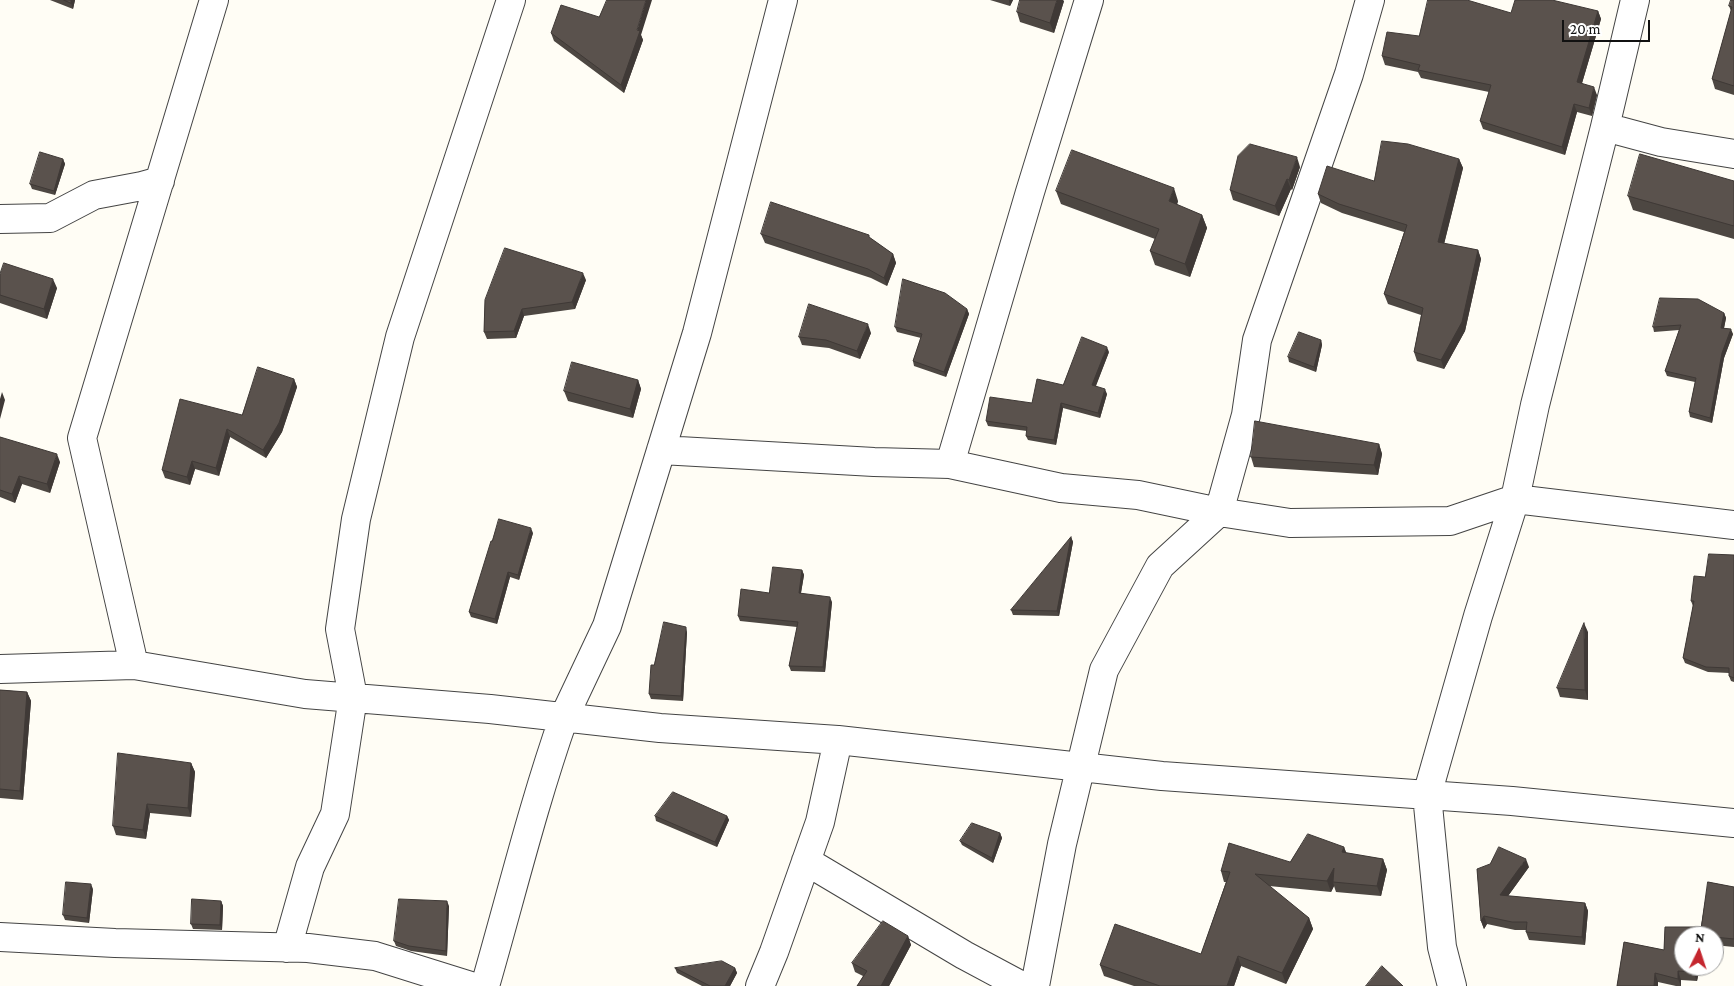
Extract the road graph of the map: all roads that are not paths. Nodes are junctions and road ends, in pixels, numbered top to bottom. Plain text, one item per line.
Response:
1 (214, 0) edge
2 (511, 0) edge
3 (783, 0) edge
4 (1089, 0) edge
5 (1370, 0) edge
6 (1635, 0) edge
7 (1606, 127) junction
8 (1734, 154) edge
9 (160, 180) junction
10 (0, 219) edge
11 (661, 450) junction
12 (950, 464) junction
13 (1515, 499) junction
14 (1219, 512) junction
15 (1734, 525) edge
16 (134, 665) junction
17 (0, 669) edge
18 (353, 698) junction
19 (564, 717) junction
20 (838, 740) junction
21 (1079, 767) junction
22 (1427, 795) junction
23 (1734, 823) edge
24 (806, 861) junction
25 (0, 937) edge
26 (287, 948) junction
27 (471, 986) edge
28 (485, 986) edge
29 (760, 986) edge
30 (1022, 986) edge
31 (1035, 986) edge
32 (1452, 986) edge

1 - 9 street
2 - 18 street
3 - 11 street
4 - 12 street
5 - 14 street
6 - 7 street
7 - 8 street
7 - 13 street
9 - 10 street
9 - 16 street
11 - 12 street
11 - 19 street
12 - 14 street
13 - 14 street
13 - 15 street
13 - 22 street
14 - 21 street
16 - 17 street
16 - 18 street
18 - 19 street
18 - 26 street
19 - 20 street
19 - 28 street
20 - 21 street
20 - 24 street
21 - 22 street
21 - 31 street
22 - 23 street
22 - 32 street
24 - 29 street
24 - 30 street
25 - 26 street
26 - 27 street

